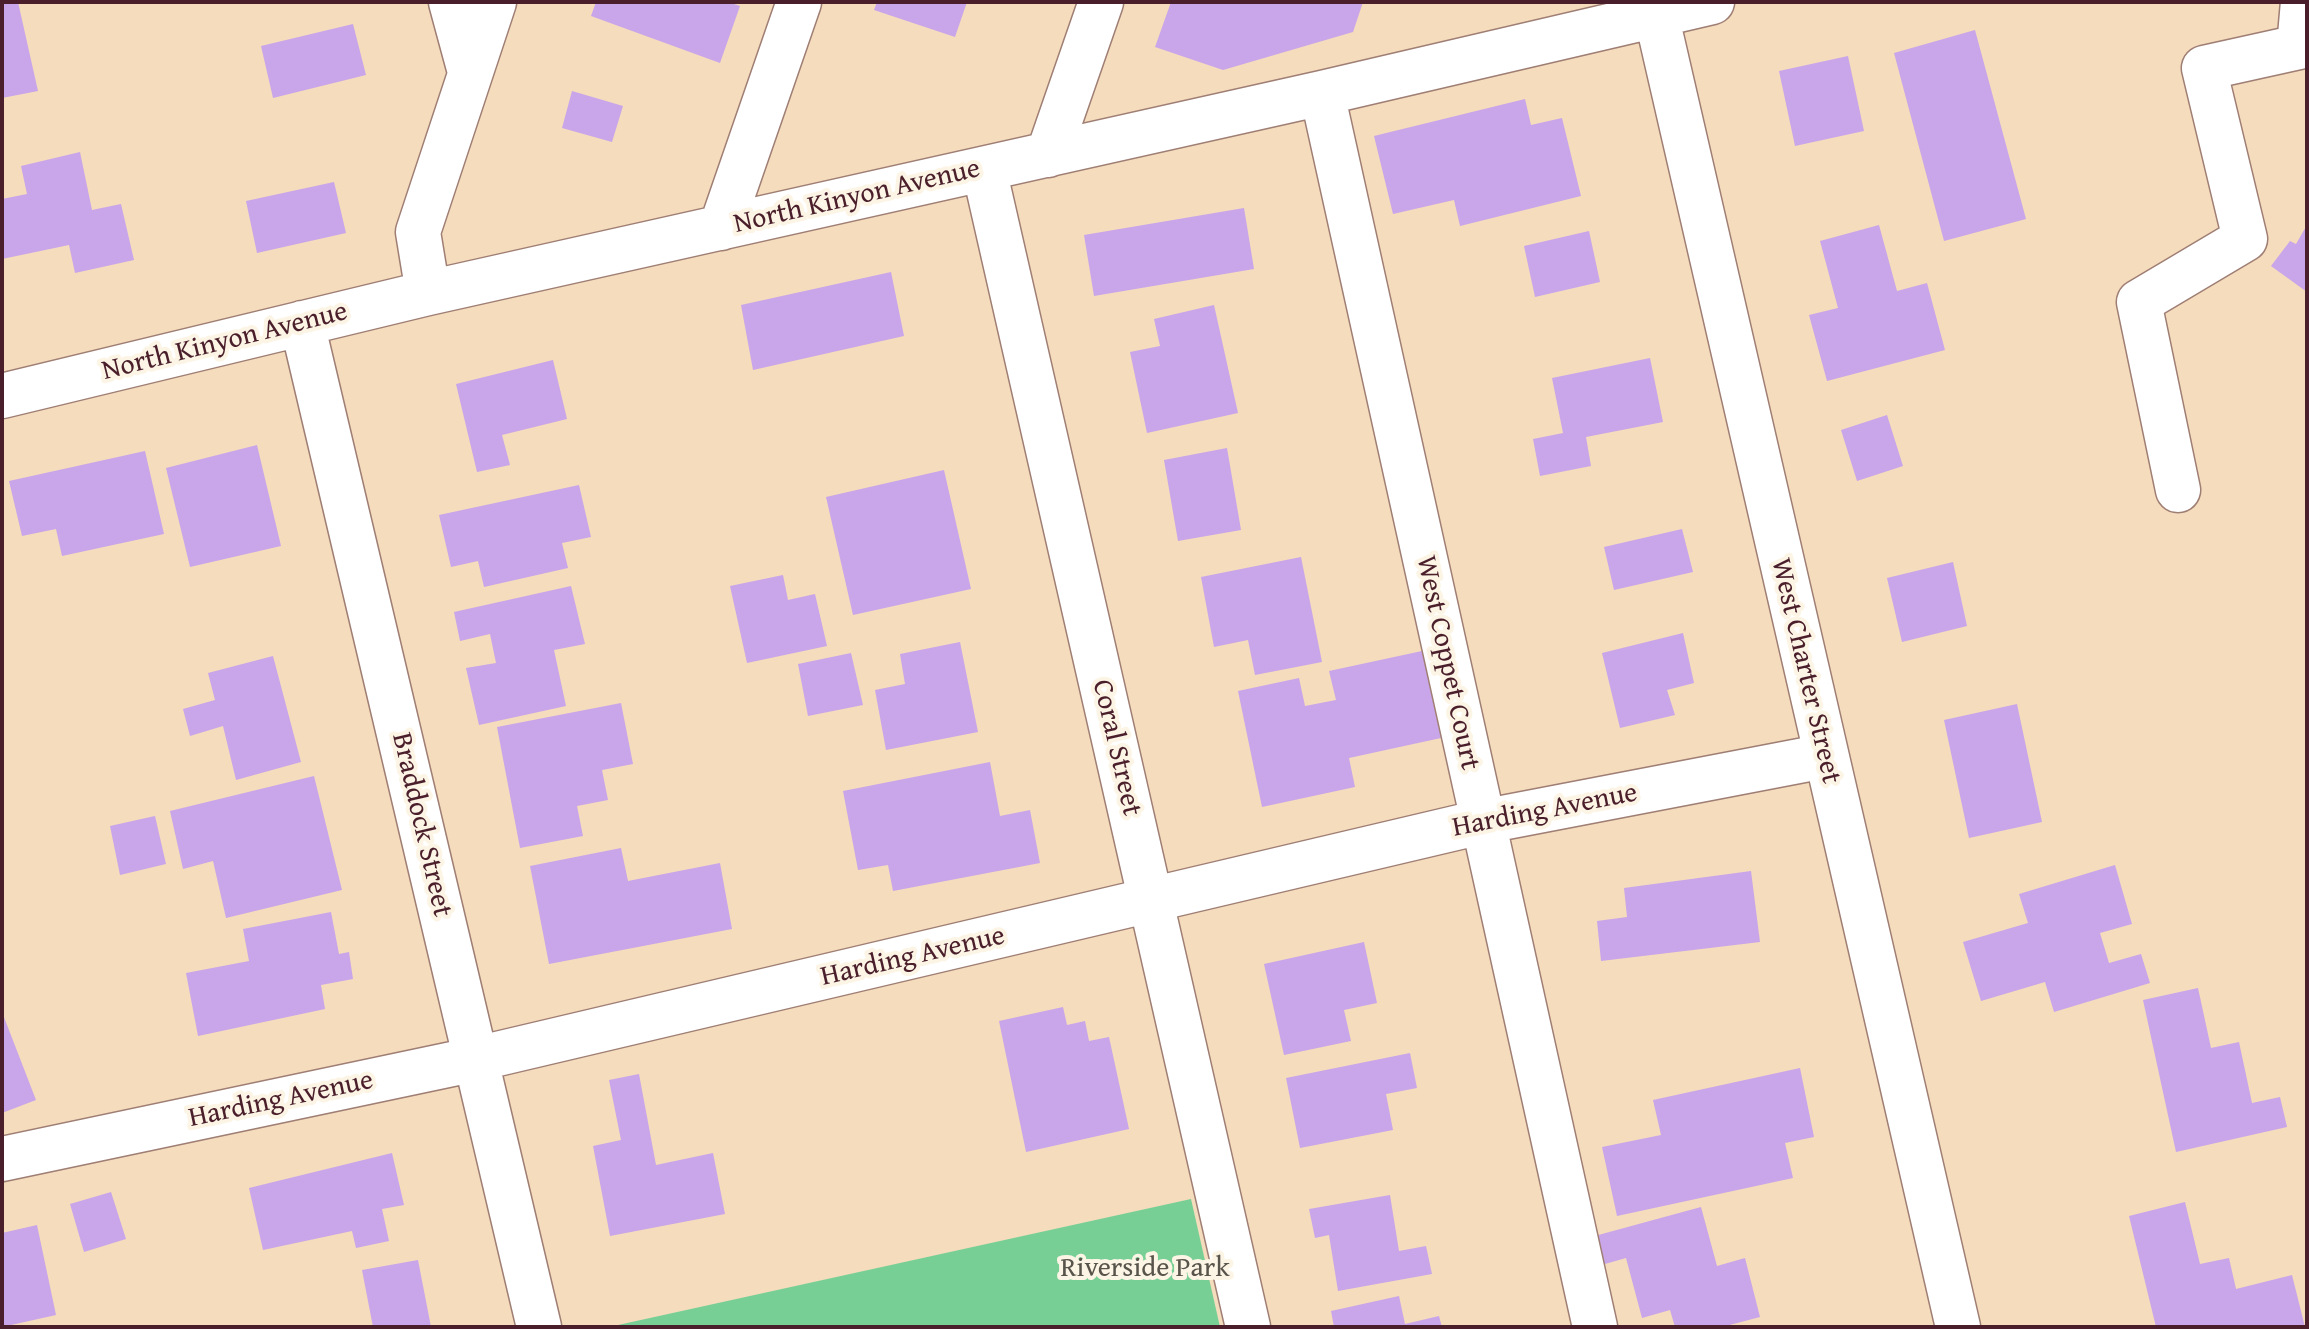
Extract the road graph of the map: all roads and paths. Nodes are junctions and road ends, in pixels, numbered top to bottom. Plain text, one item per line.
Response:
1 (451, 2) edge
2 (494, 2) edge
3 (799, 2) edge
4 (1101, 2) edge
5 (1709, 2) edge
6 (2303, 2) edge
7 (1656, 14) junction
8 (470, 72) junction
9 (1322, 93) junction
10 (1048, 155) junction
11 (984, 169) junction
12 (721, 228) junction
13 (428, 293) junction
14 (302, 323) junction
15 (2, 396) edge
16 (2178, 490) dead end
17 (1825, 756) junction
18 (1481, 822) junction
19 (1150, 901) junction
20 (476, 1059) junction
21 (2, 1159) edge
22 (539, 1327) edge
23 (1248, 1327) edge
24 (1595, 1327) edge
25 (1958, 1327) edge

1 - 8 street
2 - 8 street
3 - 12 street
4 - 10 street
5 - 7 street, North Kinyon Avenue
6 - 16 street
7 - 9 street, North Kinyon Avenue
7 - 17 street, West Charter Street
8 - 13 street
9 - 10 street, North Kinyon Avenue
9 - 18 street, West Coppet Court
10 - 11 street, North Kinyon Avenue
11 - 12 street, North Kinyon Avenue
11 - 19 street, Coral Street
12 - 13 street, North Kinyon Avenue
13 - 14 street, North Kinyon Avenue
14 - 15 street, North Kinyon Avenue
14 - 20 street, Braddock Street
17 - 18 street, Harding Avenue
17 - 25 street, West Charter Street
18 - 19 street, Harding Avenue
18 - 24 street, West Coppet Court
19 - 20 street, Harding Avenue
19 - 23 street, Coral Street
20 - 21 street, Harding Avenue
20 - 22 street, Braddock Street

